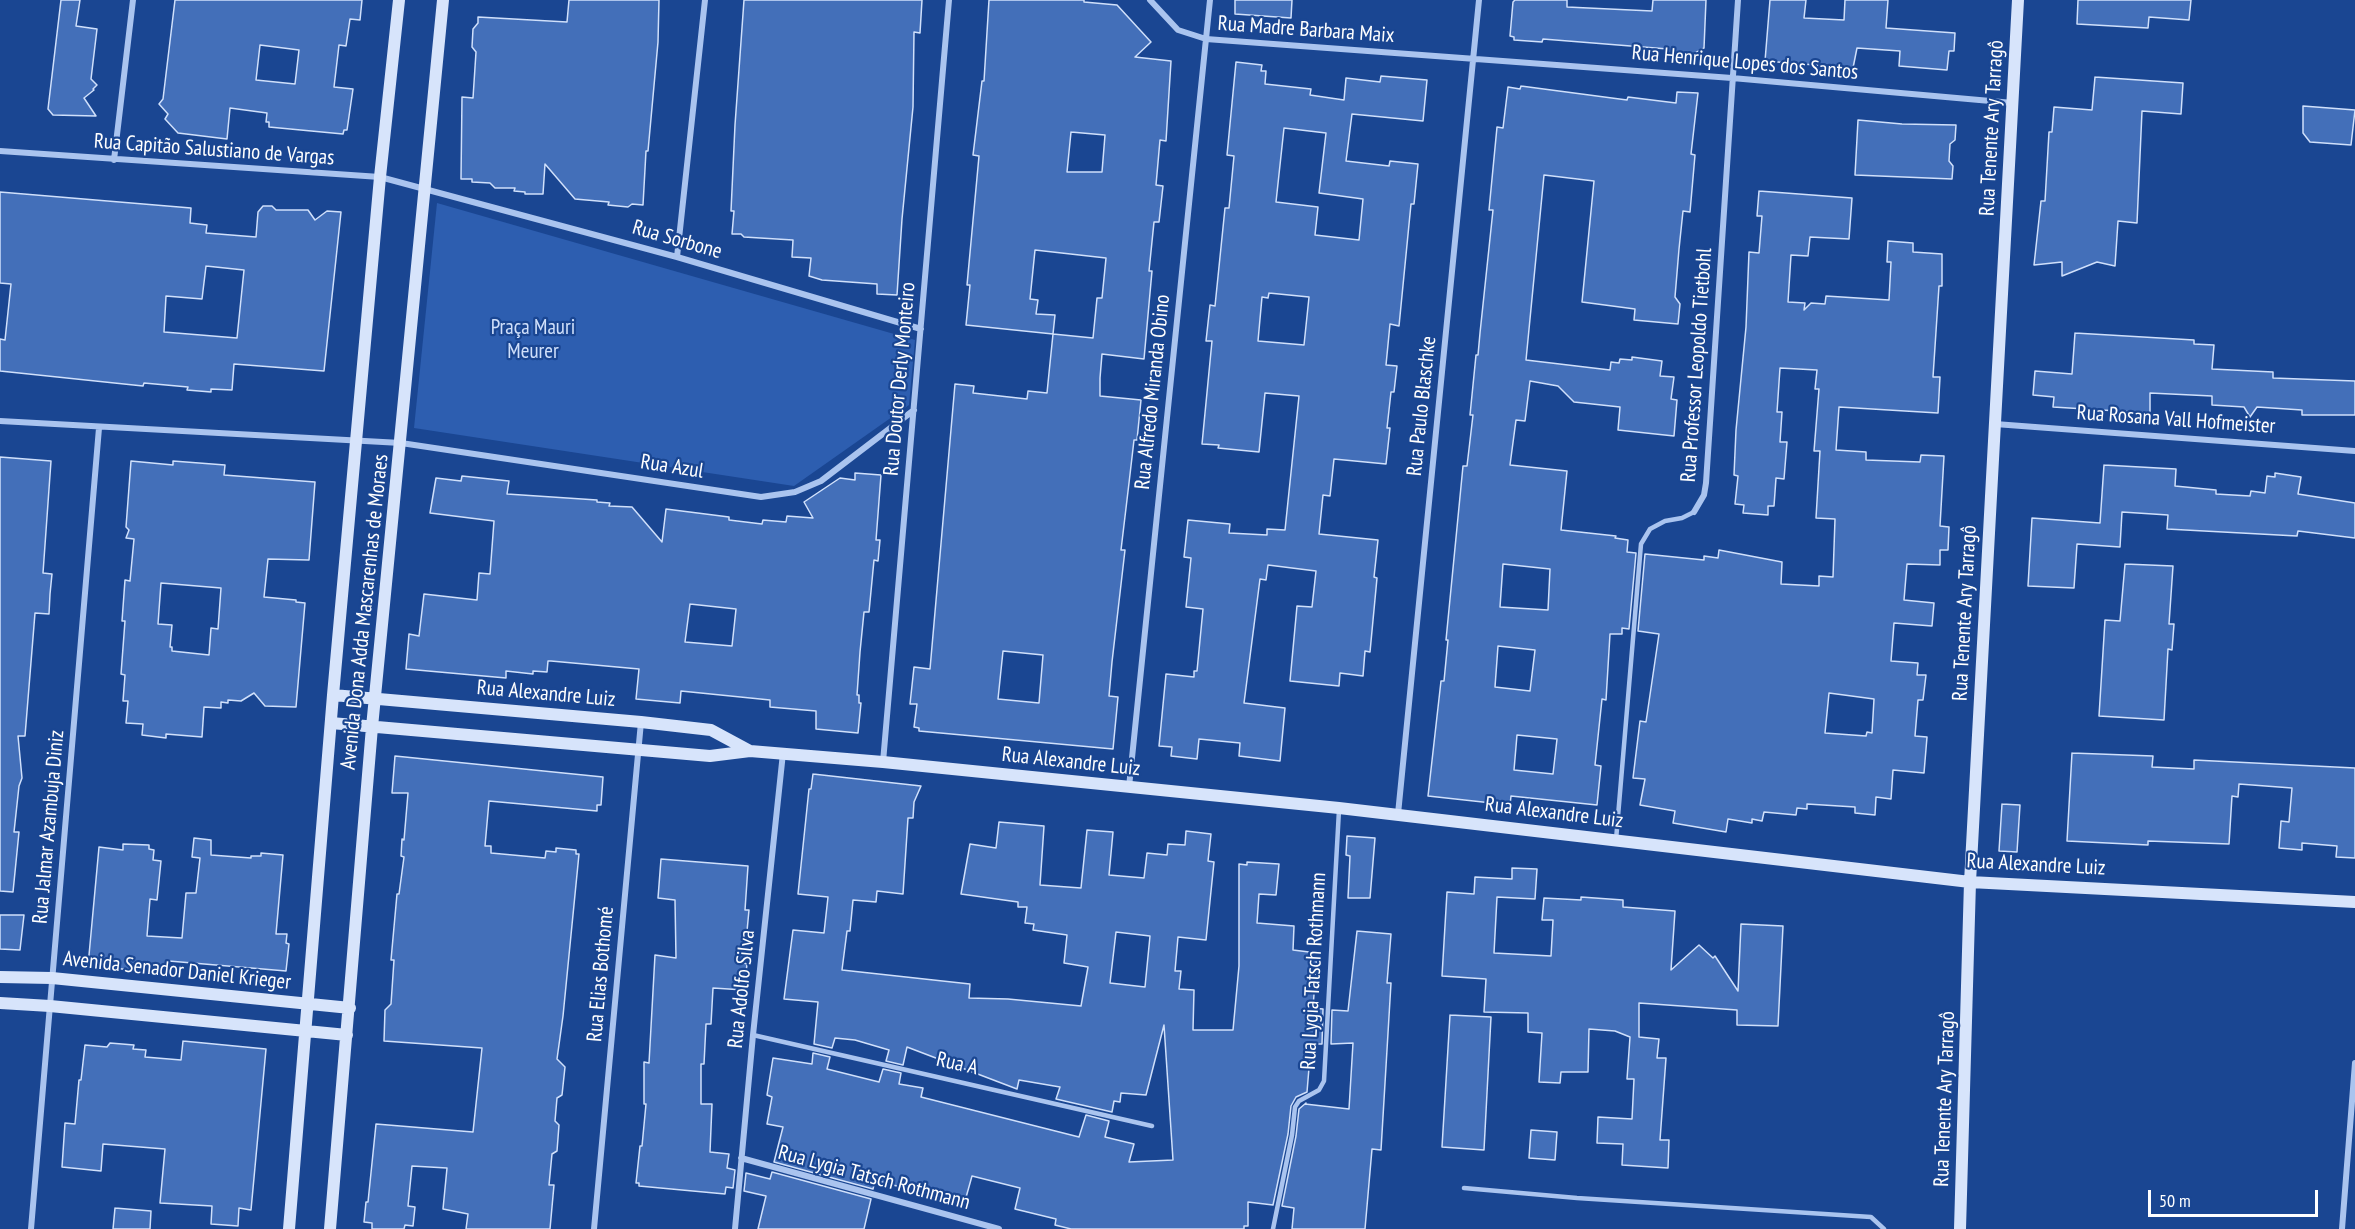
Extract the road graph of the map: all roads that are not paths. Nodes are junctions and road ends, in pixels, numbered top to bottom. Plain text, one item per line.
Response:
1 (133, 0) edge
2 (399, 0) edge
3 (443, 0) edge
4 (705, 0) edge
5 (949, 0) edge
6 (1150, 0) edge
7 (1210, 0) edge
8 (1479, 0) edge
9 (1738, 0) edge
10 (2018, 0) edge
11 (1206, 39) junction
12 (1473, 59) junction
13 (1732, 78) junction
14 (2013, 102) junction
15 (0, 151) edge
16 (114, 160) junction
17 (380, 177) junction
18 (424, 188) junction
19 (677, 257) junction
20 (921, 328) junction
21 (914, 410) junction
22 (0, 421) edge
23 (1995, 424) junction
24 (99, 428) junction
25 (357, 440) junction
26 (401, 443) junction
27 (2355, 450) edge
28 (1694, 512) joint
29 (333, 695) junction
30 (375, 699) junction
31 (641, 722) junction
32 (331, 723) junction
33 (372, 727) junction
34 (639, 750) junction
35 (750, 751) junction
36 (783, 753) junction
37 (883, 762) junction
38 (1129, 788) junction
39 (1339, 808) junction
40 (1398, 814) junction
41 (1616, 840) junction
42 (1970, 882) junction
43 (2355, 902) edge
44 (0, 976) edge
45 (52, 978) junction
46 (0, 1003) edge
47 (309, 1004) junction
48 (50, 1006) junction
49 (350, 1008) junction
50 (306, 1031) junction
51 (347, 1035) junction
52 (753, 1035) junction
53 (2355, 1063) edge
54 (1152, 1126) dead end
55 (741, 1158) junction
56 (1464, 1188) dead end
57 (31, 1229) edge
58 (289, 1229) edge
59 (330, 1229) edge
60 (594, 1229) edge
61 (735, 1229) edge
62 (999, 1229) edge
63 (1274, 1229) edge
64 (1884, 1229) edge
65 (1960, 1229) edge
66 (2342, 1229) edge

1 - 16 street
2 - 17 main road, Avenida Dona Adda Mascarenhas de Moraes
3 - 18 main road, Avenida Dona Adda Mascarenhas de Moraes
4 - 19 street
5 - 20 street, Rua Doutor Derly Monteiro
6 - 11 street, Rua Madre Barbara Maix
7 - 11 street, Rua Alfredo Miranda Obino
8 - 12 street, Rua Paulo Blaschke
9 - 13 street, Rua Professor Leopoldo Tietbohl
10 - 14 main road, Rua Tenente Ary Tarragô
11 - 12 street, Rua Madre Barbara Maix
11 - 38 street, Rua Alfredo Miranda Obino
12 - 13 street, Rua Henrique Lopes dos Santos
12 - 40 street, Rua Paulo Blaschke
13 - 14 street, Rua Henrique Lopes dos Santos
13 - 28 street, Rua Professor Leopoldo Tietbohl
14 - 23 main road, Rua Tenente Ary Tarragô
15 - 16 street, Rua Capitão Salustiano de Vargas
16 - 17 street, Rua Capitão Salustiano de Vargas
17 - 18 street, Rua Capitão Salustiano de Vargas
17 - 25 main road, Avenida Dona Adda Mascarenhas de Moraes
18 - 19 street, Rua Sorbone
18 - 26 main road, Avenida Dona Adda Mascarenhas de Moraes
19 - 20 street, Rua Sorbone
20 - 21 street, Rua Doutor Derly Monteiro
21 - 26 street, Rua Azul
21 - 37 street, Rua Doutor Derly Monteiro
22 - 24 street
23 - 27 street, Rua Rosana Vall Hofmeister
23 - 42 main road, Rua Tenente Ary Tarragô
24 - 25 street
24 - 45 street, Rua Jalmar Azambuja Diniz
25 - 26 street
25 - 29 main road, Avenida Dona Adda Mascarenhas de Moraes
26 - 30 main road, Avenida Dona Adda Mascarenhas de Moraes
28 - 41 lane, Rua Professor Leopoldo Tietbohl
29 - 30 main road, Rua Alexandre Luiz
29 - 32 main road, Avenida Dona Adda Mascarenhas de Moraes
30 - 31 main road, Rua Alexandre Luiz
30 - 33 main road, Avenida Dona Adda Mascarenhas de Moraes
31 - 34 street, Rua Elias Bothomé
31 - 35 main road, Rua Alexandre Luiz
32 - 33 main road, Rua Alexandre Luiz
32 - 47 main road, Avenida Dona Adda Mascarenhas de Moraes
33 - 34 main road, Rua Alexandre Luiz
33 - 49 main road, Avenida Dona Adda Mascarenhas de Moraes
34 - 35 main road, Rua Alexandre Luiz
34 - 60 street, Rua Elias Bothomé
35 - 36 main road, Rua Alexandre Luiz
36 - 37 main road, Rua Alexandre Luiz
36 - 52 street, Rua Adolfo Silva
37 - 38 main road, Rua Alexandre Luiz
38 - 39 main road, Rua Alexandre Luiz
39 - 40 main road, Rua Alexandre Luiz
39 - 63 lane, Rua Lygia Tatsch Rothmann
40 - 41 main road, Rua Alexandre Luiz
41 - 42 main road, Rua Alexandre Luiz
42 - 43 main road, Rua Alexandre Luiz
42 - 65 main road, Rua Tenente Ary Tarragô
44 - 45 main road, Avenida Senador Daniel Krieger
45 - 47 main road, Avenida Senador Daniel Krieger
45 - 48 street, Rua Jalmar Azambuja Diniz
46 - 48 main road
47 - 49 main road, Avenida Senador Daniel Krieger
47 - 50 main road, Avenida Dona Adda Mascarenhas de Moraes
48 - 50 main road
48 - 57 street, Rua Jalmar Azambuja Diniz
49 - 51 main road, Avenida Dona Adda Mascarenhas de Moraes
50 - 51 main road
50 - 58 main road, Avenida Dona Adda Mascarenhas de Moraes
51 - 59 main road, Avenida Dona Adda Mascarenhas de Moraes
52 - 54 lane, Rua A
52 - 55 street, Rua Adolfo Silva
53 - 66 street
55 - 61 street, Rua Adolfo Silva
55 - 62 street, Rua Lygia Tatsch Rothmann
56 - 64 lane

